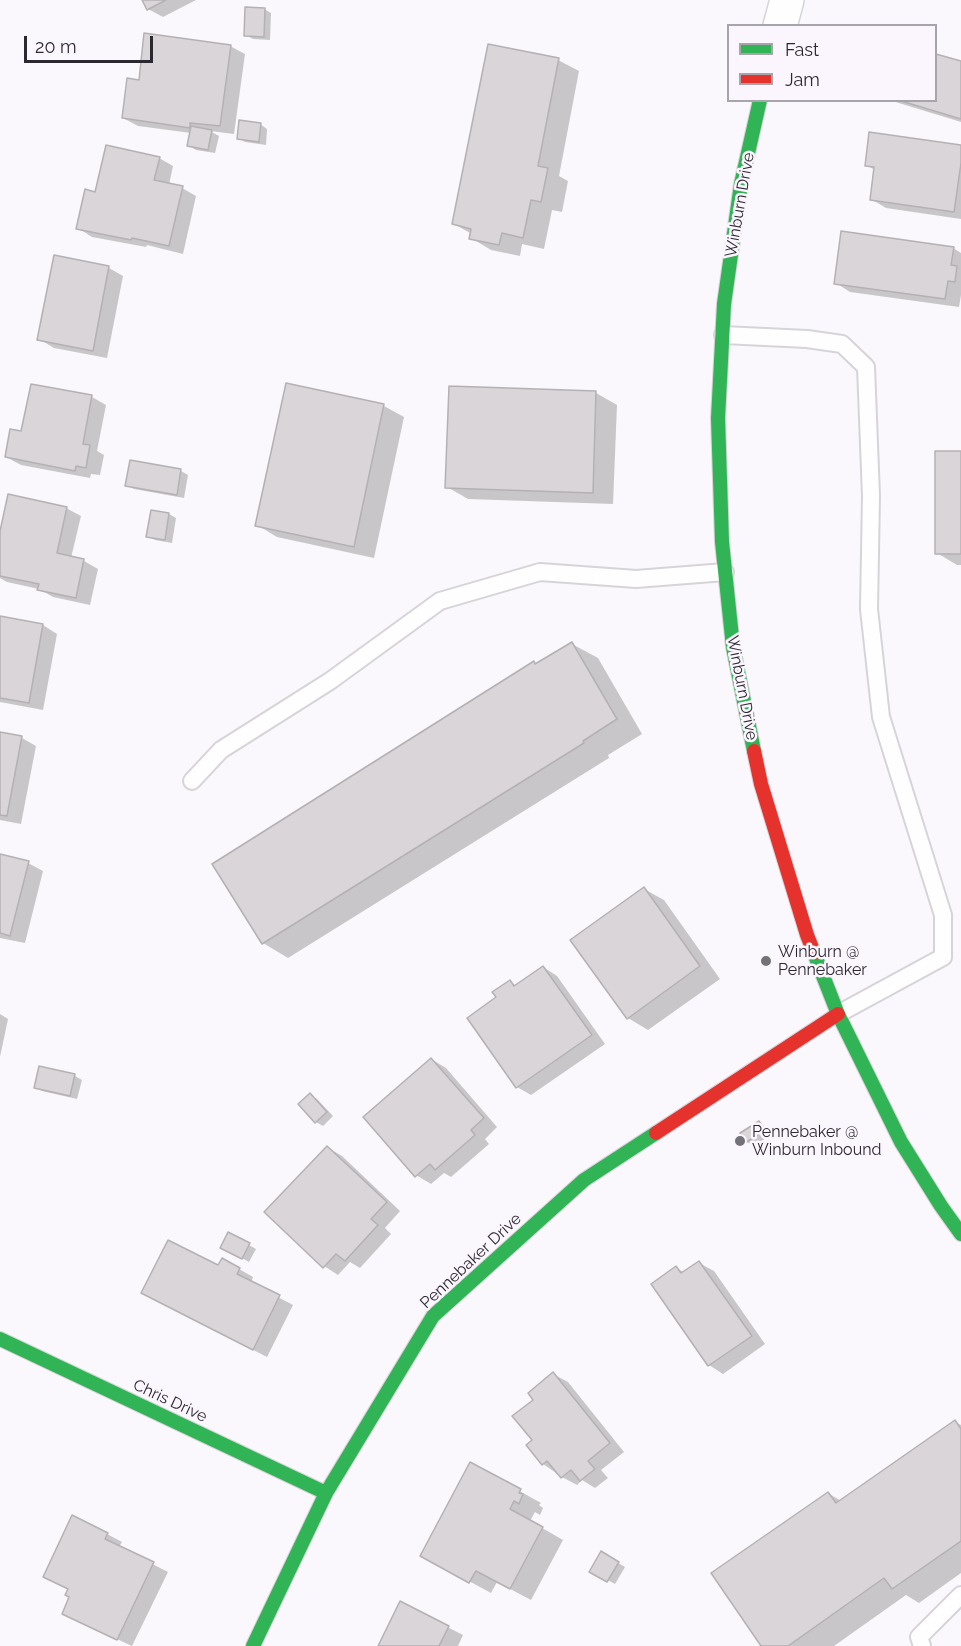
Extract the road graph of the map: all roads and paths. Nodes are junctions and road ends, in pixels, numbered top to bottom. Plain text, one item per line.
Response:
1 (787, 0) edge
2 (781, 24) edge
3 (760, 102) edge
4 (723, 335) junction
5 (725, 572) junction
6 (192, 781) dead end
7 (838, 1014) junction
8 (961, 1234) edge
9 (0, 1339) edge
10 (326, 1493) junction
11 (961, 1595) edge
12 (253, 1646) edge
13 (922, 1646) edge

1 - 2 street
3 - 4 street, Winburn Drive
4 - 5 street, Winburn Drive
4 - 7 lane
5 - 6 lane
5 - 7 street, Winburn Drive
7 - 8 street, Winburn Drive
7 - 10 street, Pennebaker Drive
9 - 10 street, Chris Drive
10 - 12 street, Pennebaker Drive
11 - 13 lane

